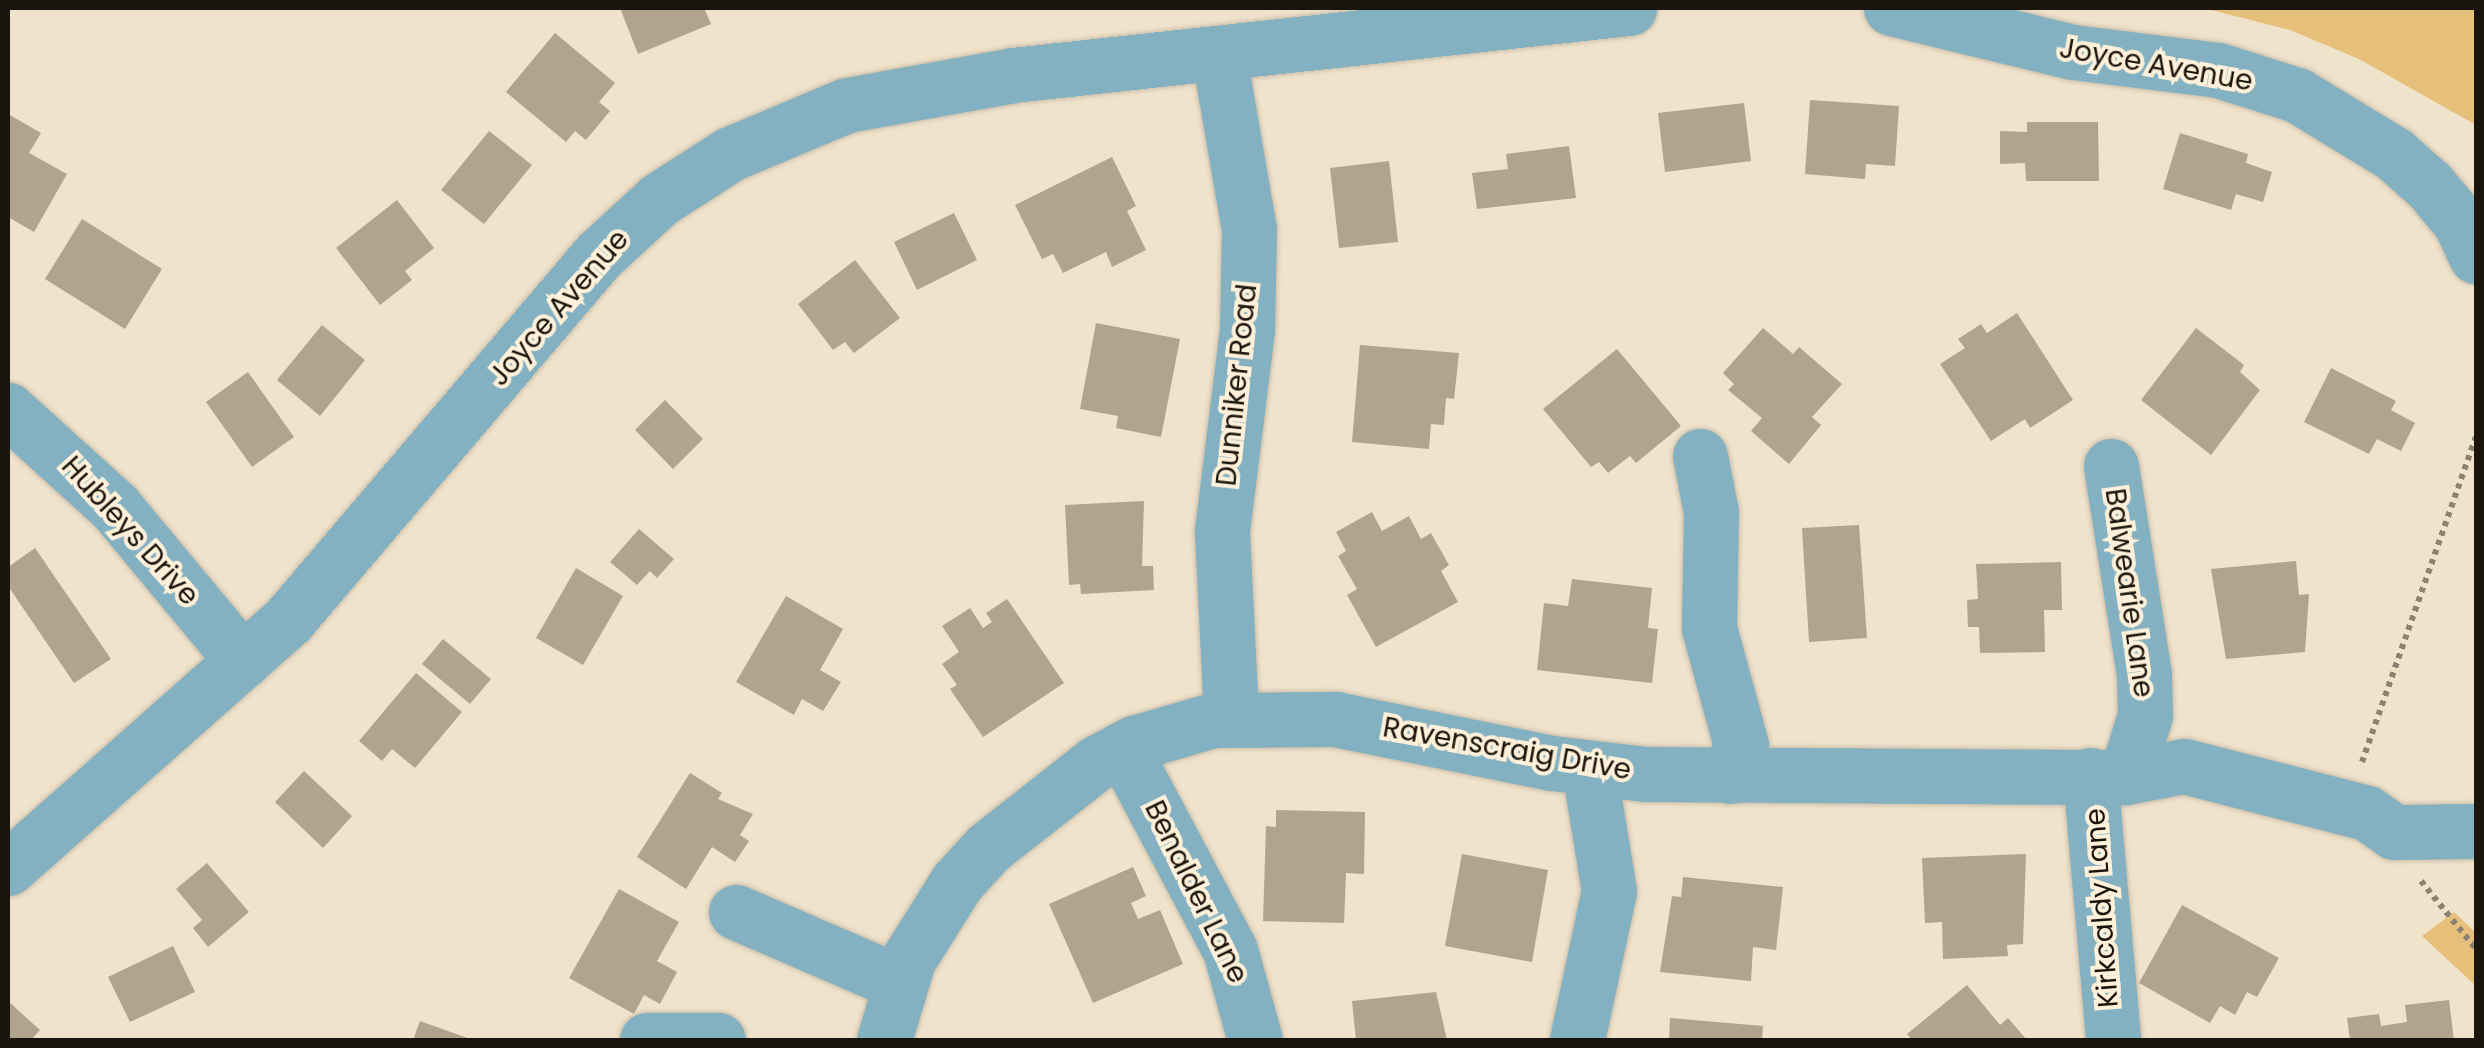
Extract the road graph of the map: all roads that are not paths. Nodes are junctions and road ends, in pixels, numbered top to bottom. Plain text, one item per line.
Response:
1 (1629, 8) edge
2 (1890, 8) edge
3 (1219, 56) junction
4 (2476, 257) edge
5 (8, 410) edge
6 (1700, 456) dead end
7 (2111, 466) dead end
8 (244, 661) junction
9 (1230, 718) junction
10 (1123, 749) junction
11 (1589, 769) junction
12 (1730, 776) junction
13 (2108, 776) junction
14 (2476, 831) edge
15 (8, 868) edge
16 (736, 912) dead end
17 (900, 983) junction
18 (647, 1040) edge
19 (718, 1040) edge
20 (884, 1040) edge
21 (1255, 1040) edge
22 (1577, 1040) edge
23 (2113, 1040) edge

1 - 3 street, Joyce Avenue
2 - 4 street, Joyce Avenue
3 - 8 street, Joyce Avenue
3 - 9 street, Dunniker Road
5 - 8 street, Hubleys Drive
6 - 12 street
7 - 13 street, Balwearie Lane
8 - 15 street, Joyce Avenue
9 - 10 street, Ravenscraig Drive
9 - 11 street, Ravenscraig Drive
10 - 17 street, Ravenscraig Drive
10 - 21 street, Benalder Lane
11 - 12 street, Ravenscraig Drive
11 - 22 street
12 - 13 street, Ravenscraig Drive
13 - 14 street, Ravenscraig Drive
13 - 23 street, Kirkcaldy Lane
16 - 17 street
17 - 20 street, Ravenscraig Drive
18 - 19 street

